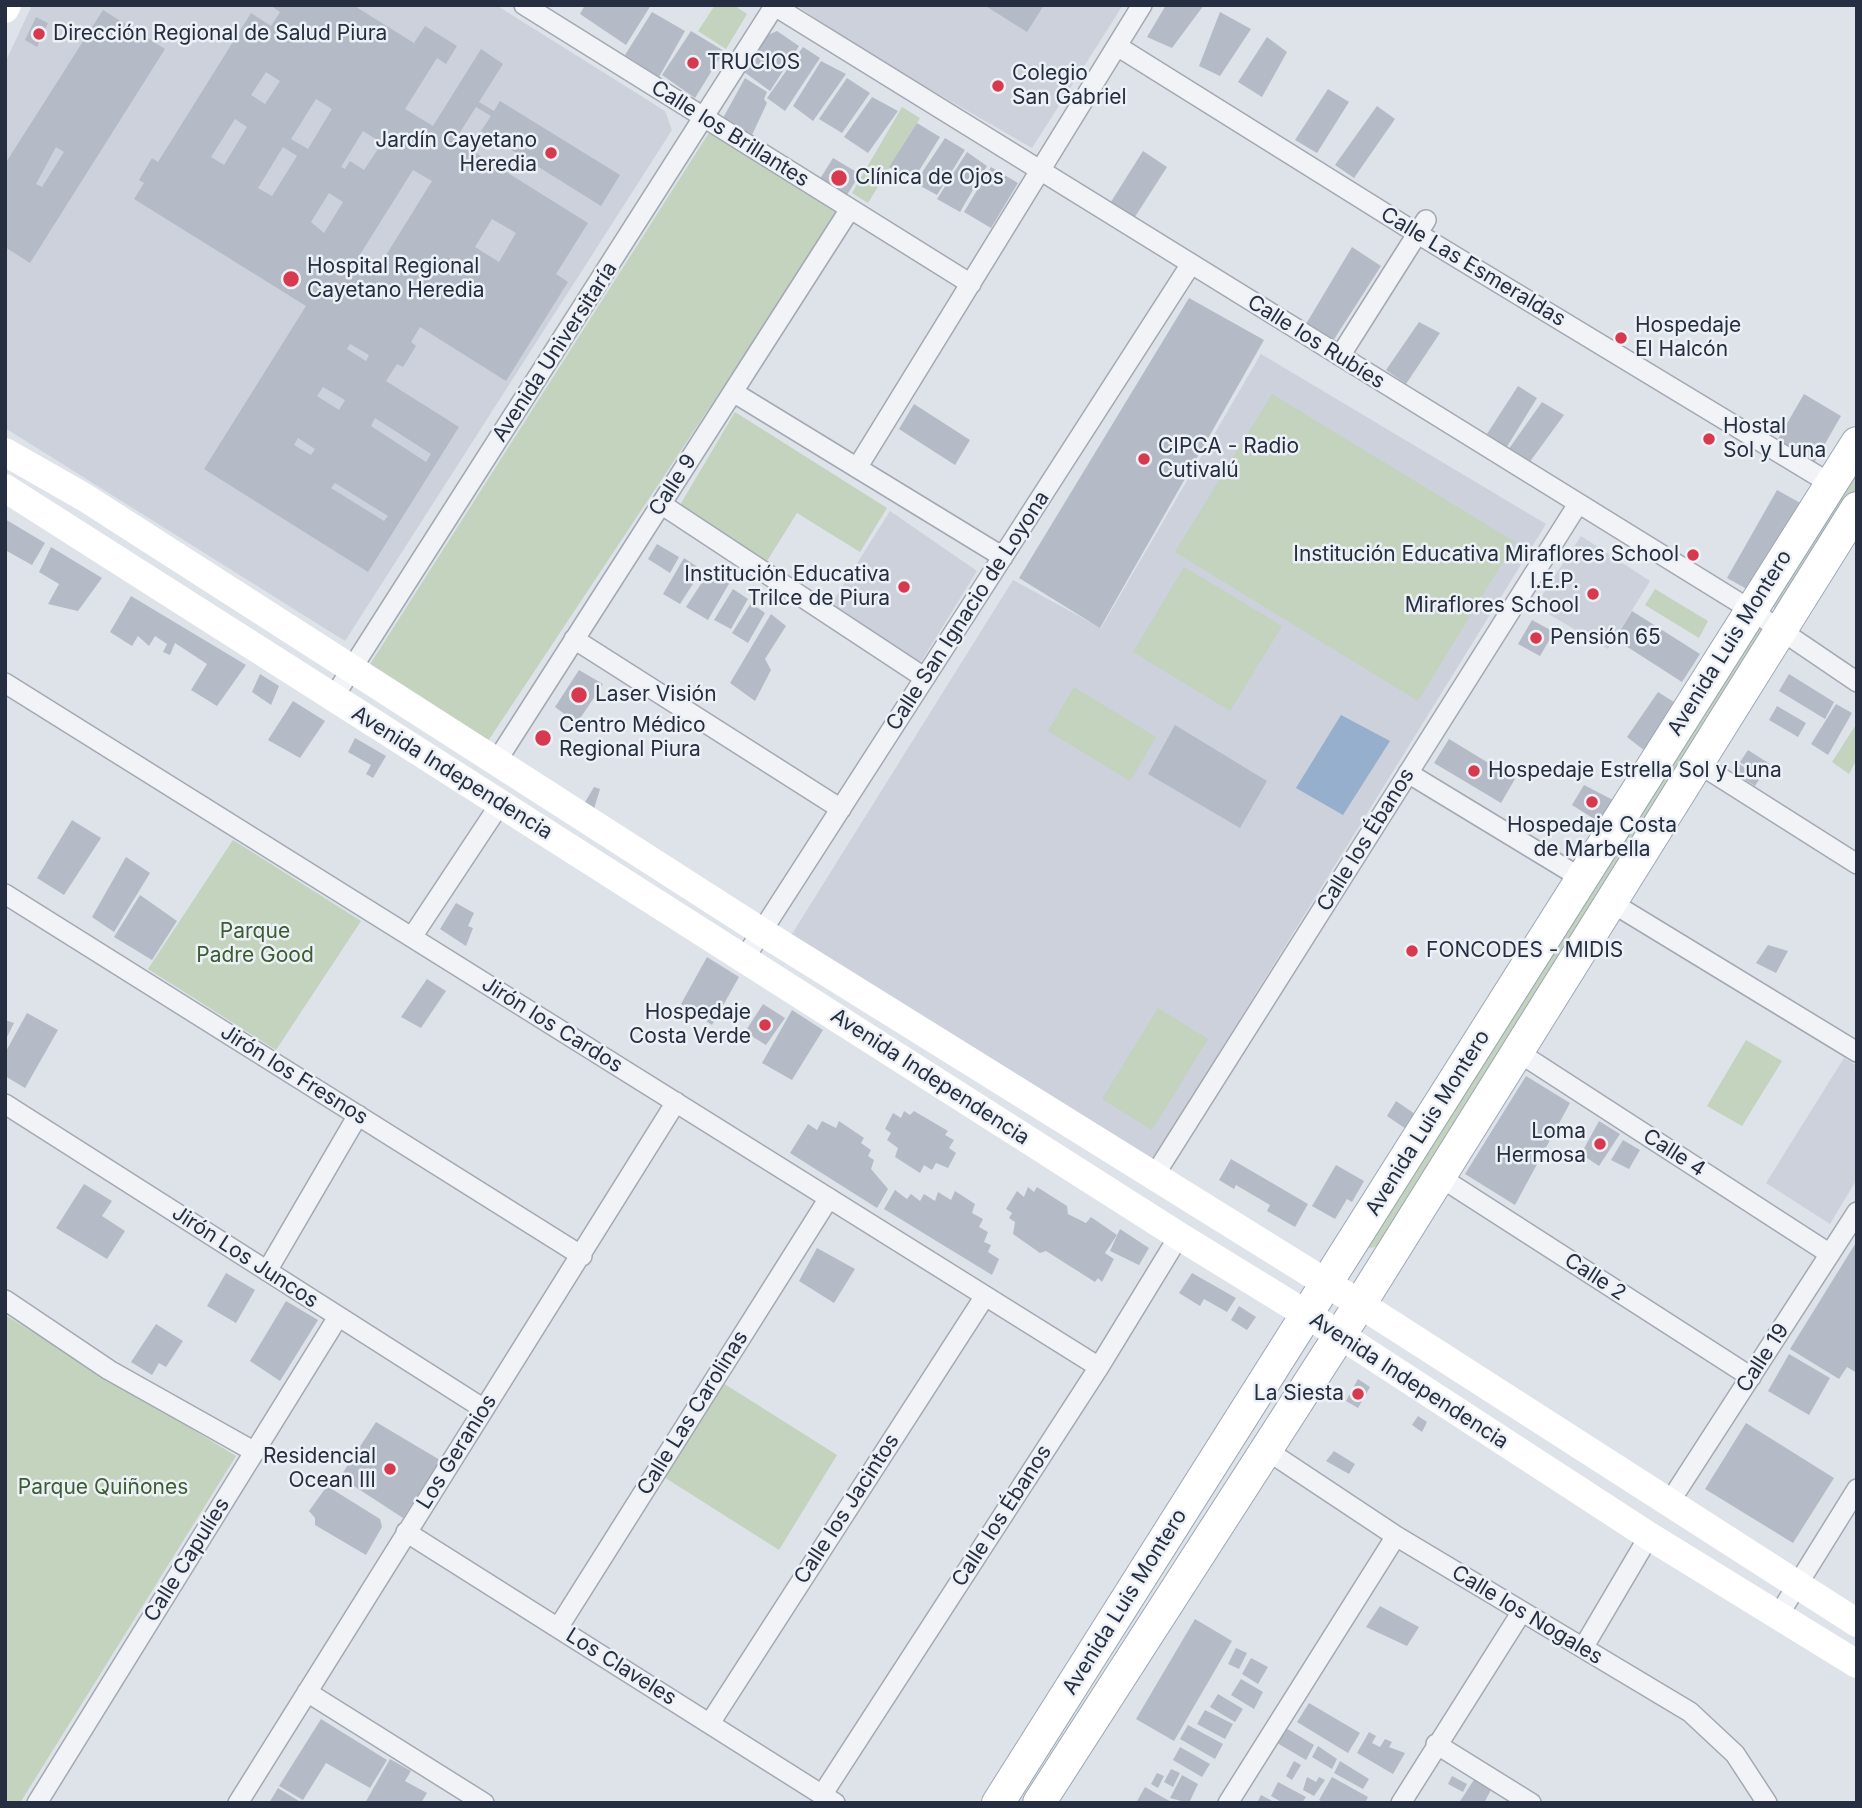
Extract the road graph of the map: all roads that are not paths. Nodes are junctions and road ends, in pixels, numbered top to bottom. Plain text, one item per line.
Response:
1 (524, 5) edge
2 (774, 5) edge
3 (1142, 5) edge
4 (1117, 46) junction
5 (704, 118) junction
6 (1040, 171) junction
7 (850, 209) junction
8 (1422, 227) junction
9 (1191, 264) junction
10 (971, 285) junction
11 (1339, 356) junction
12 (733, 392) junction
13 (1857, 443) edge
14 (5, 452) edge
15 (857, 468) junction
16 (1831, 484) junction
17 (5, 488) edge
18 (1578, 504) junction
19 (661, 505) junction
20 (1857, 508) edge
21 (1003, 557) junction
22 (1751, 610) junction
23 (1779, 630) junction
24 (575, 639) junction
25 (351, 670) junction
26 (925, 678) junction
27 (1857, 682) edge
28 (5, 683) edge
29 (333, 698) junction
30 (496, 762) junction
31 (1696, 762) junction
32 (1409, 773) junction
33 (500, 804) junction
34 (841, 809) junction
35 (1857, 864) edge
36 (1581, 878) junction
37 (5, 894) edge
38 (1609, 901) junction
39 (762, 932) junction
40 (412, 937) junction
41 (744, 959) junction
42 (1518, 1052) junction
43 (1857, 1052) edge
44 (676, 1102) junction
45 (5, 1104) edge
46 (358, 1115) junction
47 (1154, 1176) junction
48 (1440, 1177) junction
49 (829, 1198) junction
50 (1857, 1212) edge
51 (1179, 1236) junction
52 (1830, 1254) junction
53 (582, 1256) junction
54 (267, 1271) junction
55 (1328, 1284) junction
56 (985, 1296) junction
57 (5, 1300) edge
58 (1360, 1304) junction
59 (1308, 1315) junction
60 (338, 1317) junction
61 (1340, 1335) junction
62 (1099, 1367) junction
63 (1751, 1377) junction
64 (484, 1409) junction
65 (1265, 1449) junction
66 (255, 1452) junction
67 (1857, 1489) edge
68 (1669, 1503) junction
69 (407, 1532) junction
70 (1396, 1536) junction
71 (1649, 1536) junction
72 (1798, 1583) junction
73 (1521, 1613) junction
74 (1778, 1616) junction
75 (1857, 1623) edge
76 (558, 1628) junction
77 (1583, 1648) junction
78 (1857, 1664) edge
79 (307, 1692) junction
80 (710, 1724) junction
81 (1436, 1744) junction
82 (454, 1795) edge
83 (829, 1799) edge
84 (37, 1803) edge
85 (238, 1803) edge
86 (484, 1803) edge
87 (998, 1803) edge
88 (1038, 1803) edge
89 (1228, 1803) edge
90 (1401, 1803) edge
91 (1531, 1803) edge
92 (1767, 1803) edge

1 - 5 street, Calle los Brillantes
2 - 5 street, Avenida Universitaría
2 - 6 street, Calle los Rubíes
3 - 4 street
4 - 6 street
4 - 8 street, Calle Las Esmeraldas
5 - 7 street, Calle los Brillantes
5 - 25 street, Avenida Universitaría
6 - 9 street, Calle los Rubíes
6 - 10 street
7 - 10 street, Calle los Brillantes
7 - 12 street, Calle 9
8 - 11 street
8 - 16 street, Calle Las Esmeraldas
9 - 11 street, Calle los Rubíes
9 - 21 street, Calle San Ignacio de Loyona
10 - 15 street
11 - 18 street, Calle los Rubíes
12 - 15 street
12 - 19 street, Calle 9
13 - 16 main road, Avenida Luis Montero
14 - 25 main road, Avenida Independencia
15 - 21 street
16 - 22 main road, Avenida Luis Montero
17 - 29 main road, Avenida Independencia
18 - 22 street, Calle los Rubíes
18 - 32 street, Calle los Ébanos
19 - 24 street, Calle 9
19 - 26 street
20 - 23 main road, Avenida Luis Montero
21 - 26 street, Calle San Ignacio de Loyona
22 - 23 street, Calle los Rubíes
22 - 36 main road, Avenida Luis Montero
23 - 27 street, Calle los Rubíes
23 - 31 main road, Avenida Luis Montero
24 - 30 street, Calle 9
24 - 34 street
25 - 29 street, Avenida Universitaría
25 - 30 main road, Avenida Independencia
26 - 34 street, Calle San Ignacio de Loyona
28 - 40 street, Jirón los Cardos
29 - 33 main road, Avenida Independencia
30 - 39 main road, Avenida Independencia
31 - 35 street
31 - 38 main road, Avenida Luis Montero
32 - 36 street
32 - 47 street, Calle los Ébanos
33 - 40 street
33 - 41 main road, Avenida Independencia
34 - 39 street, Calle San Ignacio de Loyona
36 - 55 main road, Avenida Luis Montero
37 - 46 street, Jirón los Fresnos
38 - 42 main road, Avenida Luis Montero
38 - 43 street
39 - 41 street, Calle San Ignacio de Loyona
39 - 47 main road, Avenida Independencia
40 - 44 street, Jirón los Cardos
41 - 51 main road, Avenida Independencia
42 - 48 main road, Avenida Luis Montero
42 - 52 street, Calle 4
44 - 49 street, Jirón los Cardos
44 - 53 street, Los Geranios
45 - 54 street, Jirón Los Juncos
46 - 53 street, Jirón los Fresnos
46 - 54 street
47 - 55 main road, Avenida Independencia
48 - 58 main road, Avenida Luis Montero
48 - 63 street, Calle 2
49 - 56 street, Jirón los Cardos
49 - 76 street, Calle Las Carolinas
50 - 52 street, Calle 19
51 - 59 main road, Avenida Independencia
51 - 62 street, Calle los Ébanos
52 - 63 street, Calle 19
53 - 64 street, Los Geranios
54 - 60 street, Jirón Los Juncos
55 - 58 main road, Avenida Independencia
55 - 59 main road, Avenida Luis Montero
56 - 62 street, Jirón los Cardos
56 - 80 street, Calle los Jacintos
57 - 66 street
58 - 61 main road, Avenida Luis Montero
58 - 68 main road, Avenida Independencia
59 - 61 main road, Avenida Independencia
59 - 87 main road, Avenida Luis Montero
60 - 64 street, Jirón Los Juncos
60 - 66 street, Calle Capulíes
61 - 65 main road, Avenida Luis Montero
61 - 71 main road, Avenida Independencia
62 - 83 street, Calle los Ébanos
63 - 68 street, Calle 19
64 - 69 street, Los Geranios
65 - 70 street, Calle los Nogales
65 - 88 main road, Avenida Luis Montero
66 - 84 street, Calle Capulíes
67 - 72 street
68 - 72 main road, Avenida Independencia
69 - 76 street, Los Claveles
69 - 79 street, Los Geranios
70 - 73 street, Calle los Nogales
70 - 89 street
71 - 74 main road, Avenida Independencia
71 - 77 street
72 - 74 street
72 - 75 main road, Avenida Independencia
73 - 77 street, Calle los Nogales
73 - 81 street
74 - 78 main road, Avenida Independencia
76 - 80 street, Los Claveles
77 - 92 street, Calle los Nogales
79 - 82 street
79 - 85 street, Los Geranios
80 - 83 street, Los Claveles
81 - 90 street
81 - 91 street
82 - 86 street

